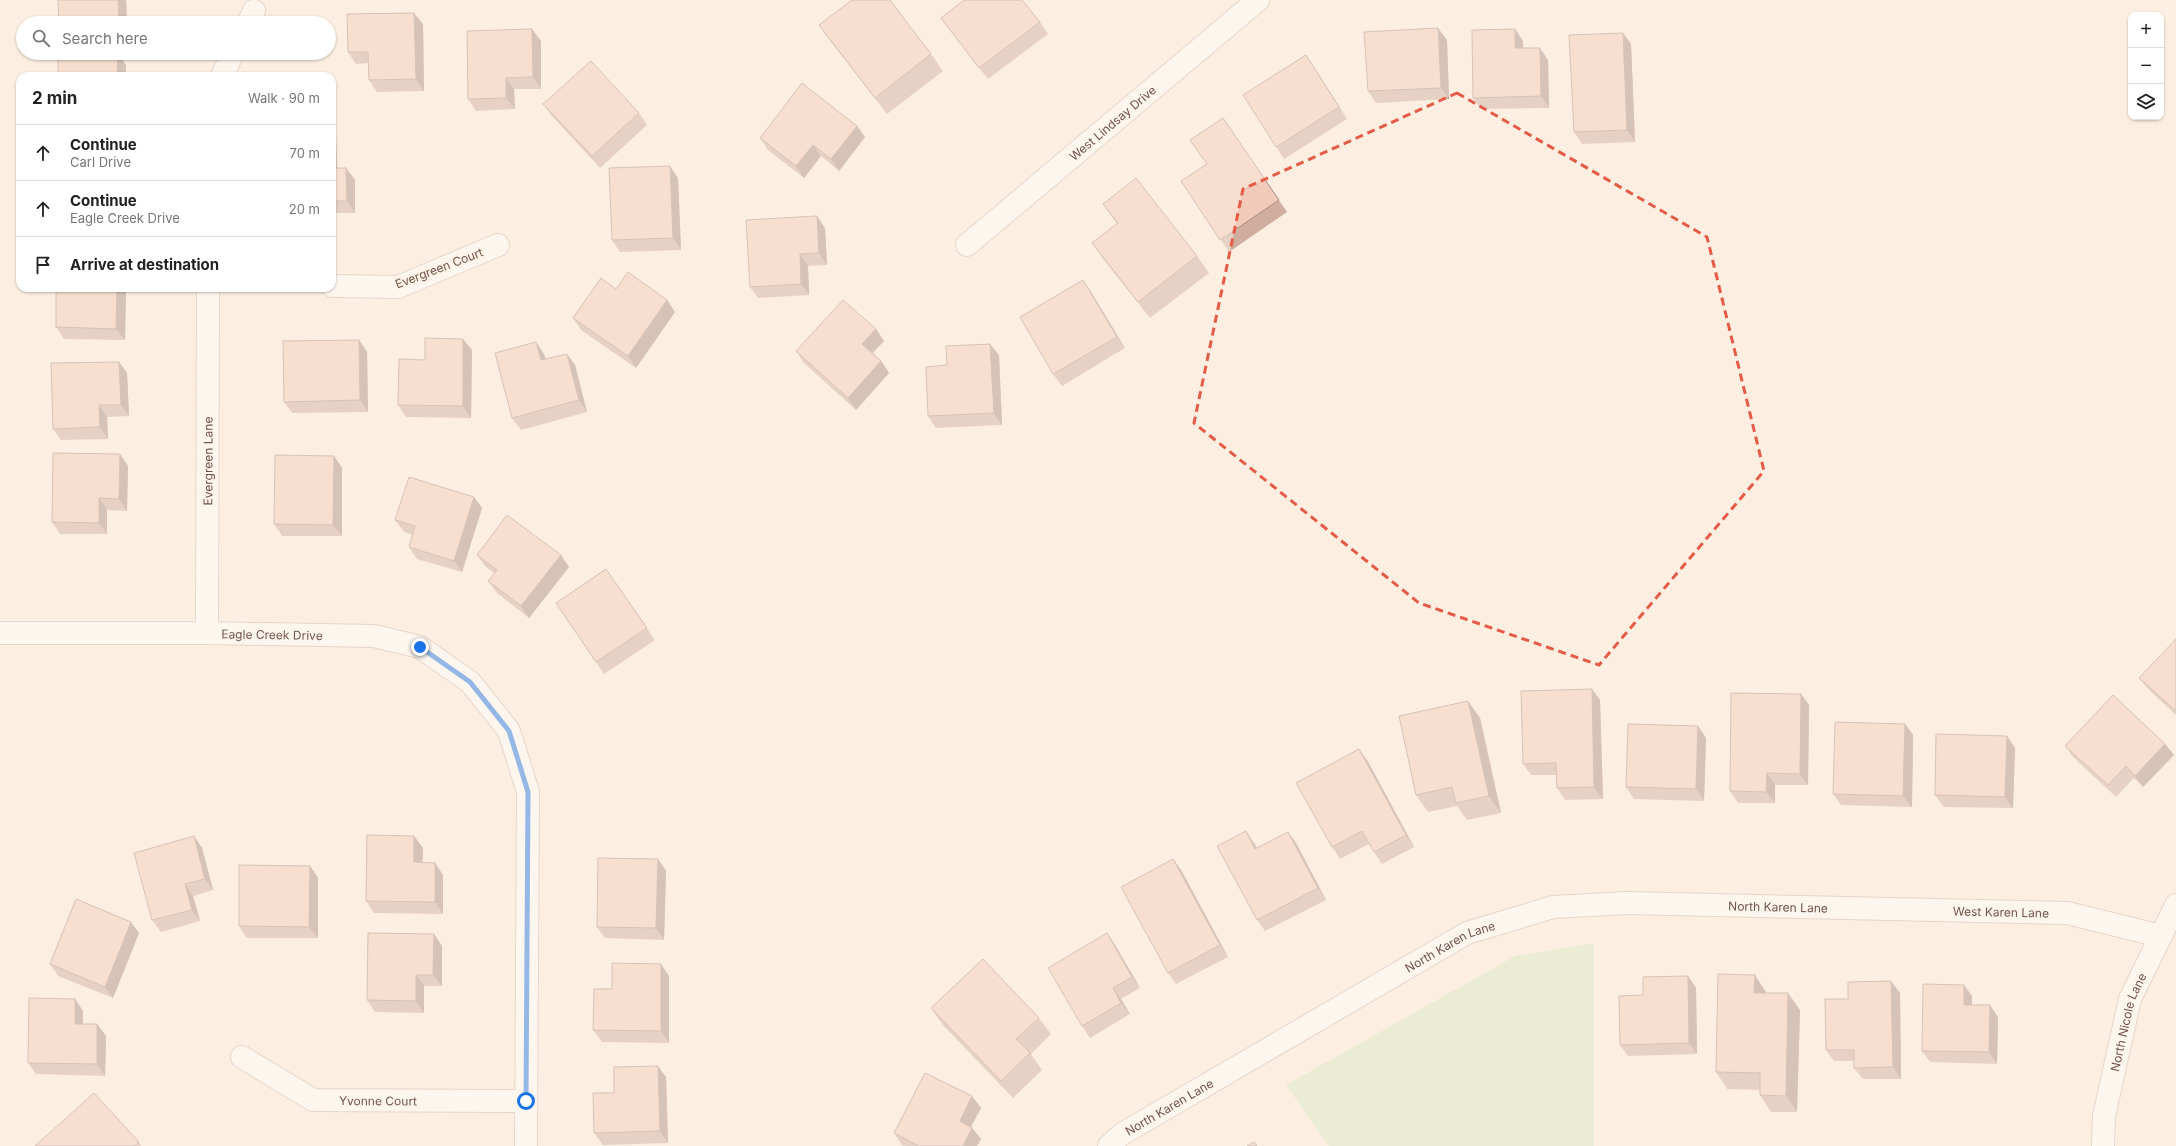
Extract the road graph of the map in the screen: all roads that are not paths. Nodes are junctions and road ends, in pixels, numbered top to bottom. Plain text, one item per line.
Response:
1 (1258, 0) edge
2 (230, 60) edge
3 (224, 72) edge
4 (498, 245) dead end
5 (967, 245) dead end
6 (336, 286) edge
7 (208, 292) edge
8 (0, 633) edge
9 (207, 633) junction
10 (2176, 905) edge
11 (1838, 908) joint
12 (2161, 936) junction
13 (242, 1058) dead end
14 (526, 1101) junction
15 (526, 1146) edge
16 (1109, 1146) edge
17 (2103, 1146) edge

1 - 5 street, West Lindsay Drive
2 - 3 street
4 - 6 street, Evergreen Court
7 - 9 street, Evergreen Lane
8 - 9 street, Eagle Creek Drive
9 - 14 street, Eagle Creek Drive
10 - 12 street, North Nicole Lane
11 - 12 street, West Karen Lane
11 - 16 street, North Karen Lane
12 - 17 street, North Nicole Lane
13 - 14 street, Yvonne Court
14 - 15 street

